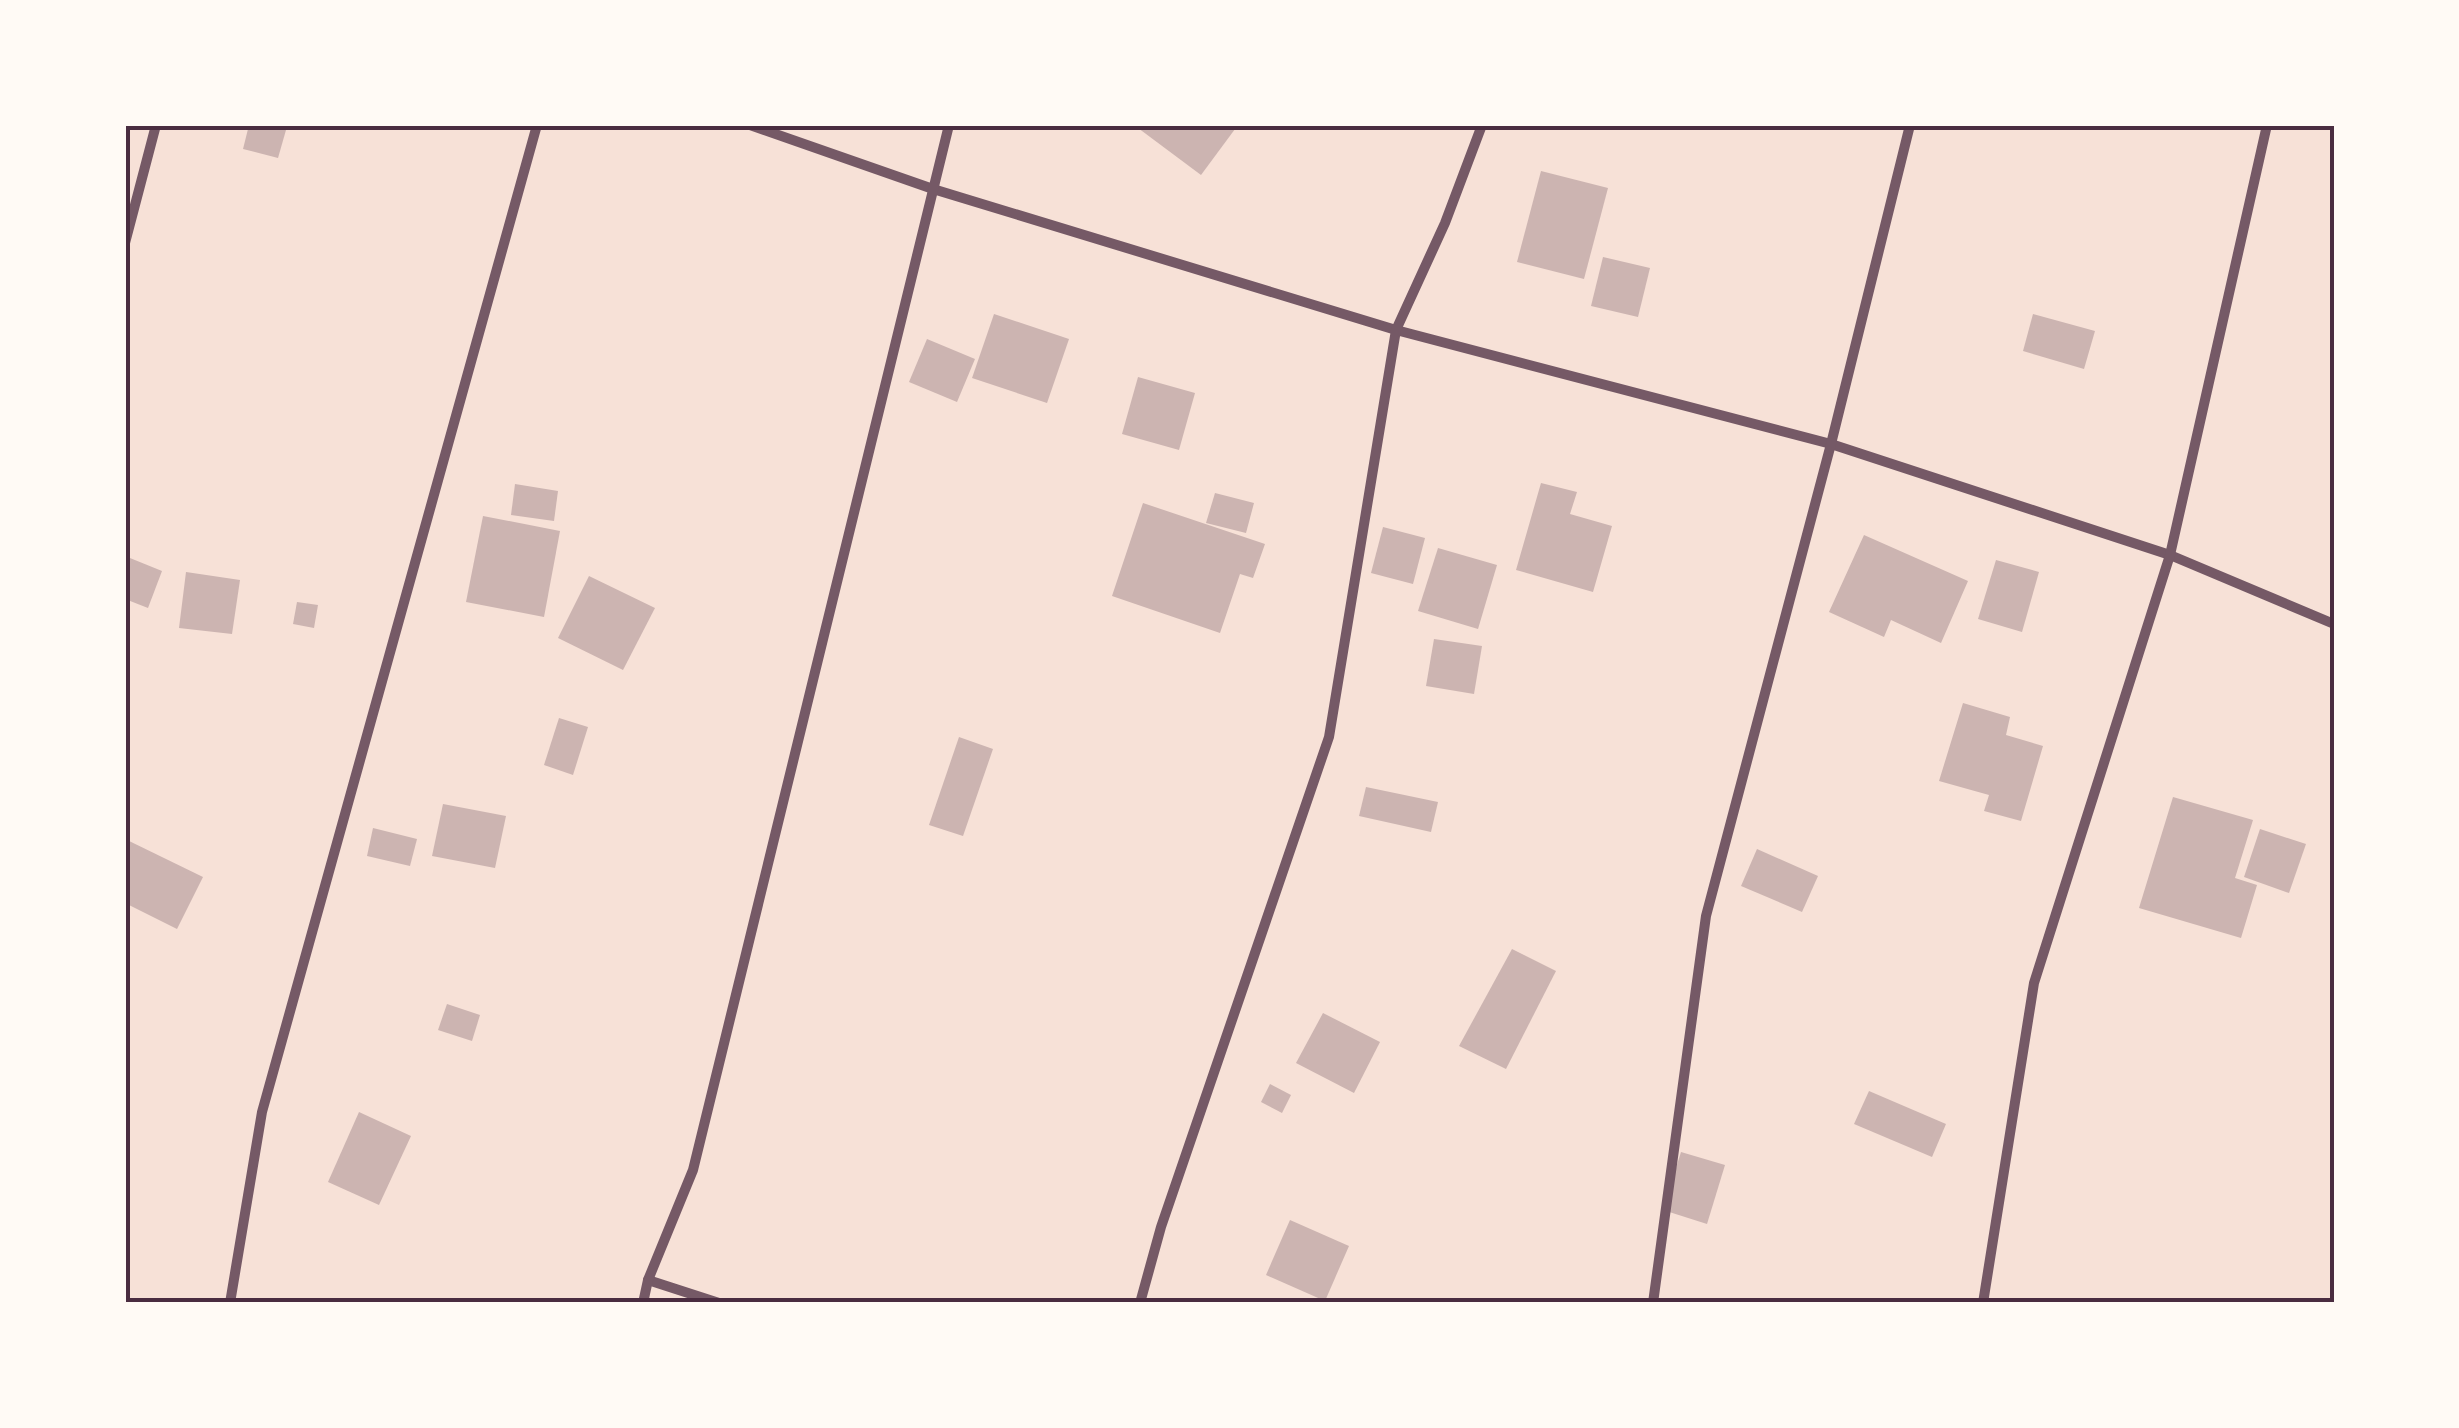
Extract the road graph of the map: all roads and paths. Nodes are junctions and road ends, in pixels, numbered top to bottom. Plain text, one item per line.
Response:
1 (156, 125) edge
2 (537, 125) edge
3 (750, 125) edge
4 (948, 125) edge
5 (1482, 125) edge
6 (1910, 125) edge
7 (2267, 125) edge
8 (934, 189) junction
9 (125, 243) edge
10 (1396, 330) junction
11 (1831, 444) junction
12 (2170, 555) junction
13 (2334, 624) edge
14 (648, 1280) junction
15 (230, 1303) edge
16 (643, 1303) edge
17 (719, 1303) edge
18 (1140, 1303) edge
19 (1653, 1303) edge
20 (1983, 1303) edge

1 - 9 street
2 - 15 street
3 - 8 street
4 - 8 street
5 - 10 street
6 - 11 street
7 - 12 street
8 - 10 street
8 - 14 street
10 - 11 street
10 - 18 street
11 - 12 street
11 - 19 street
12 - 13 street
12 - 20 street
14 - 16 street
14 - 17 street

